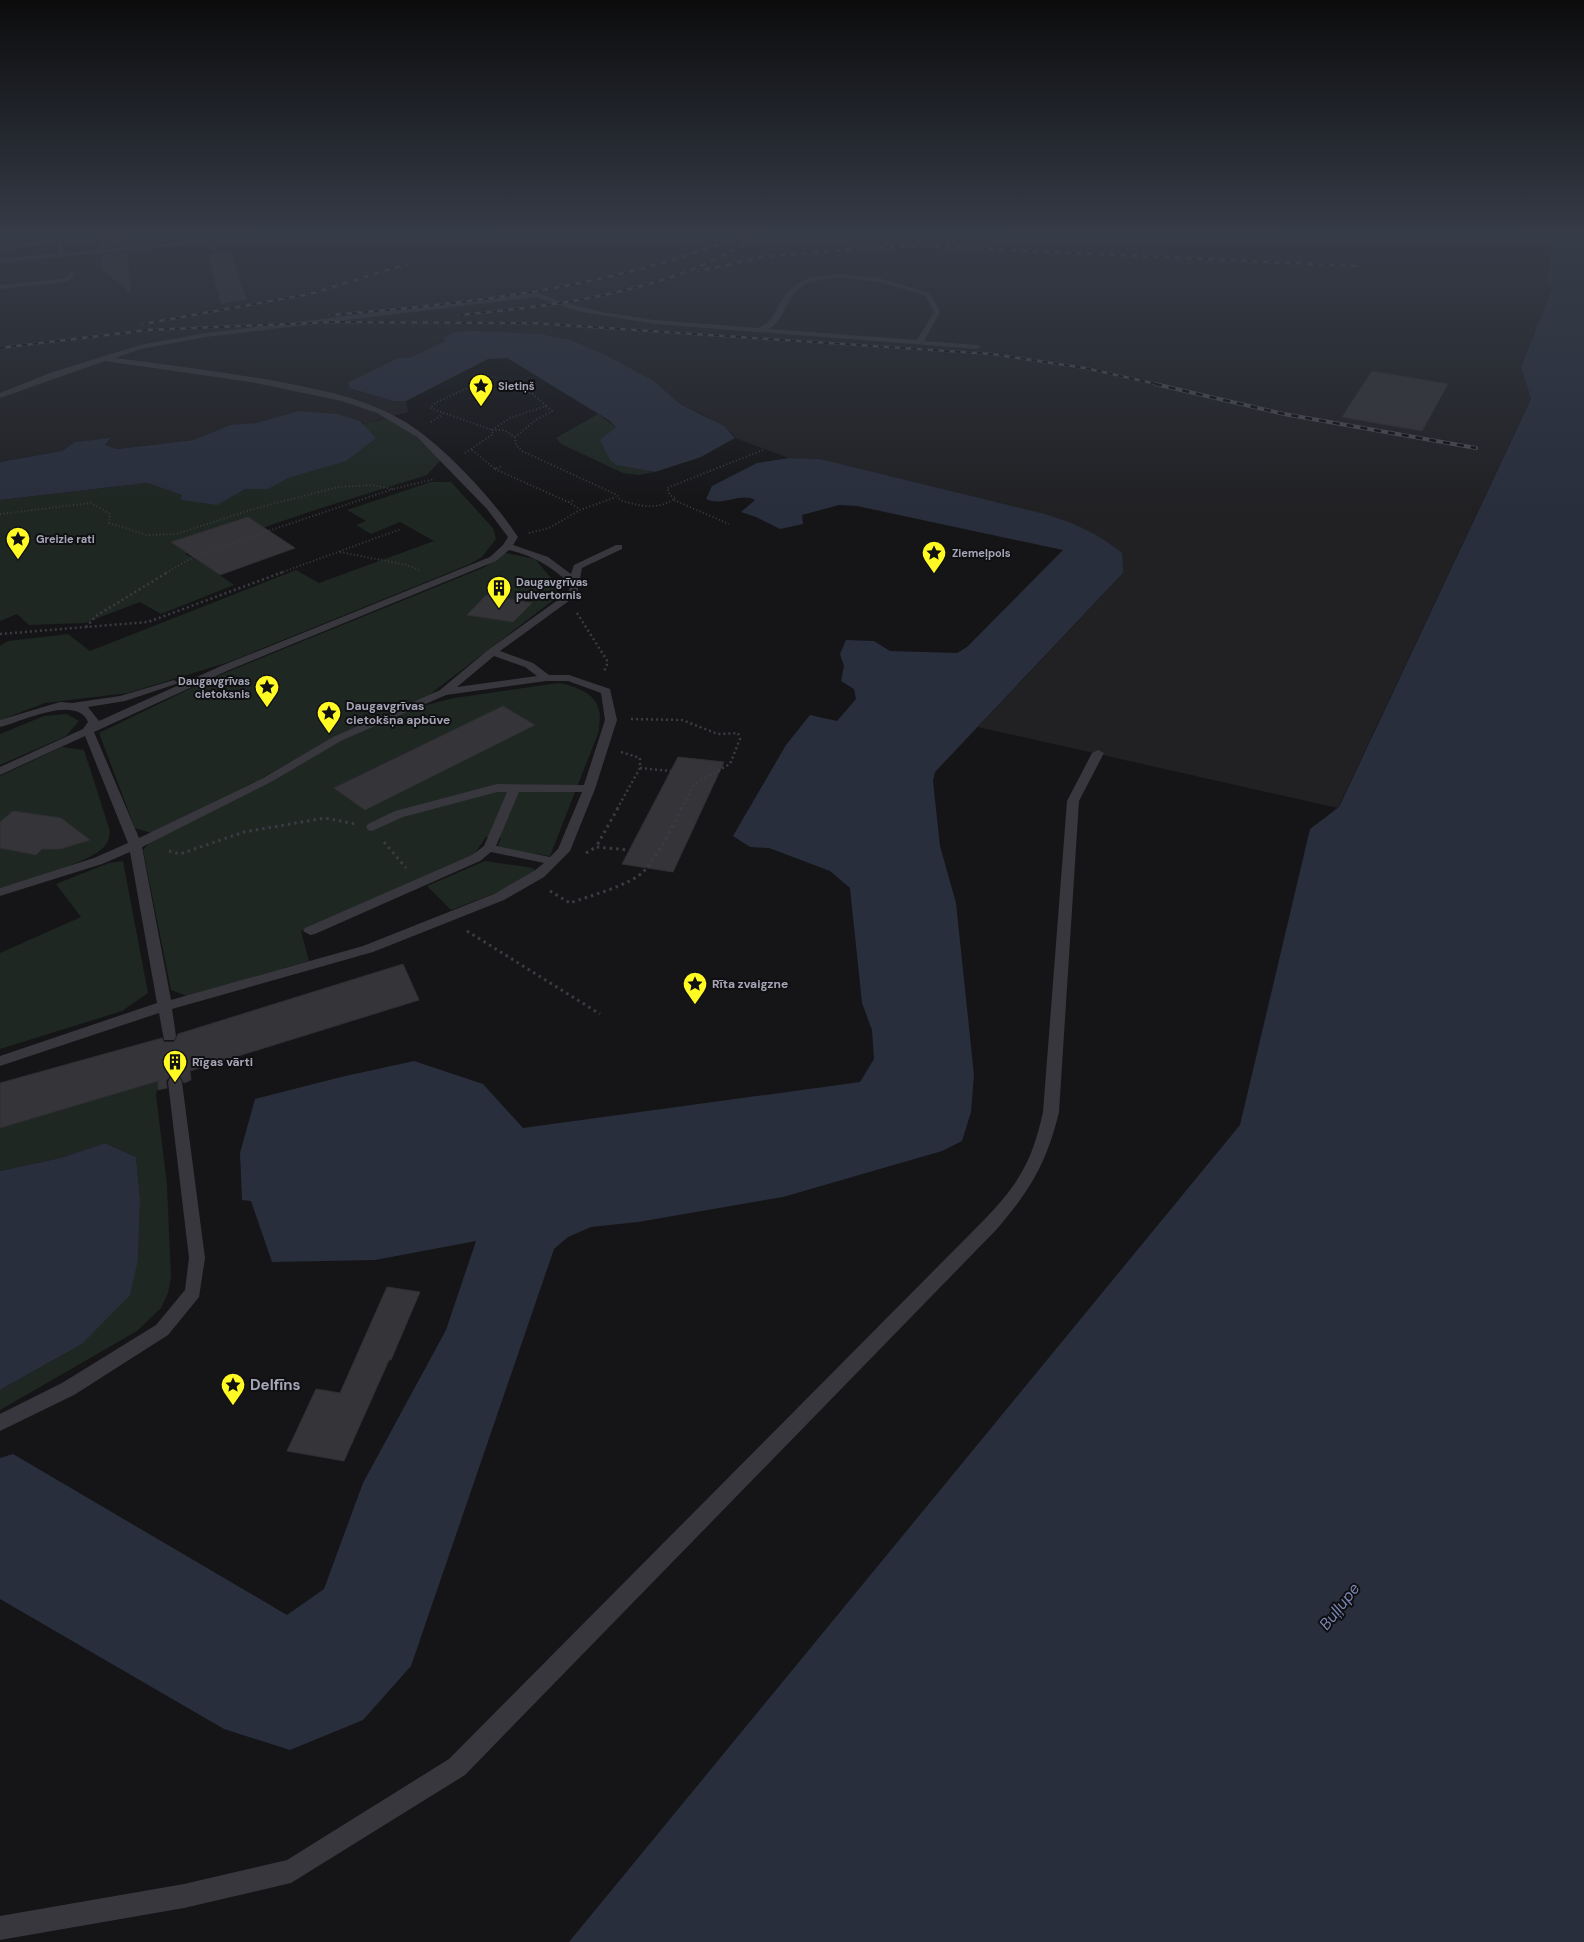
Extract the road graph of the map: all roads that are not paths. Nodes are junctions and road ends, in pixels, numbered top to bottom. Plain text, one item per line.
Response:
1 (284, 326) edge
2 (697, 326) edge
3 (765, 326) edge
4 (929, 326) edge
5 (758, 330) junction
6 (920, 342) junction
7 (977, 347) dead end
8 (102, 358) junction
9 (0, 396) edge
10 (507, 547) junction
11 (620, 547) dead end
12 (574, 588) junction
13 (492, 652) junction
14 (225, 668) junction
15 (546, 678) junction
16 (444, 692) junction
17 (60, 705) junction
18 (0, 724) edge
19 (88, 730) junction
20 (1098, 753) dead end
21 (0, 771) edge
22 (515, 788) junction
23 (589, 789) junction
24 (372, 827) dead end
25 (134, 845) junction
26 (489, 848) junction
27 (553, 861) junction
28 (0, 892) edge
29 (310, 931) dead end
30 (165, 1006) junction
31 (169, 1036) dead end
32 (0, 1061) edge
33 (175, 1082) dead end
34 (0, 1423) edge
35 (0, 1928) edge

1 - 8 lane
2 - 5 lane
3 - 5 lane
4 - 6 lane
5 - 6 lane
6 - 7 lane
8 - 9 lane
8 - 10 lane
10 - 12 lane
10 - 14 lane
11 - 12 lane
12 - 13 lane
13 - 15 lane
13 - 16 lane
14 - 17 lane
14 - 19 lane
15 - 16 lane
15 - 23 lane
16 - 25 lane
17 - 18 lane
17 - 19 lane
19 - 21 lane
19 - 25 lane
20 - 35 lane
22 - 23 lane
22 - 24 lane
22 - 26 lane
23 - 27 lane
25 - 28 lane
25 - 30 lane
26 - 27 lane
26 - 29 lane
27 - 30 lane
30 - 31 lane
30 - 32 lane
33 - 34 lane

